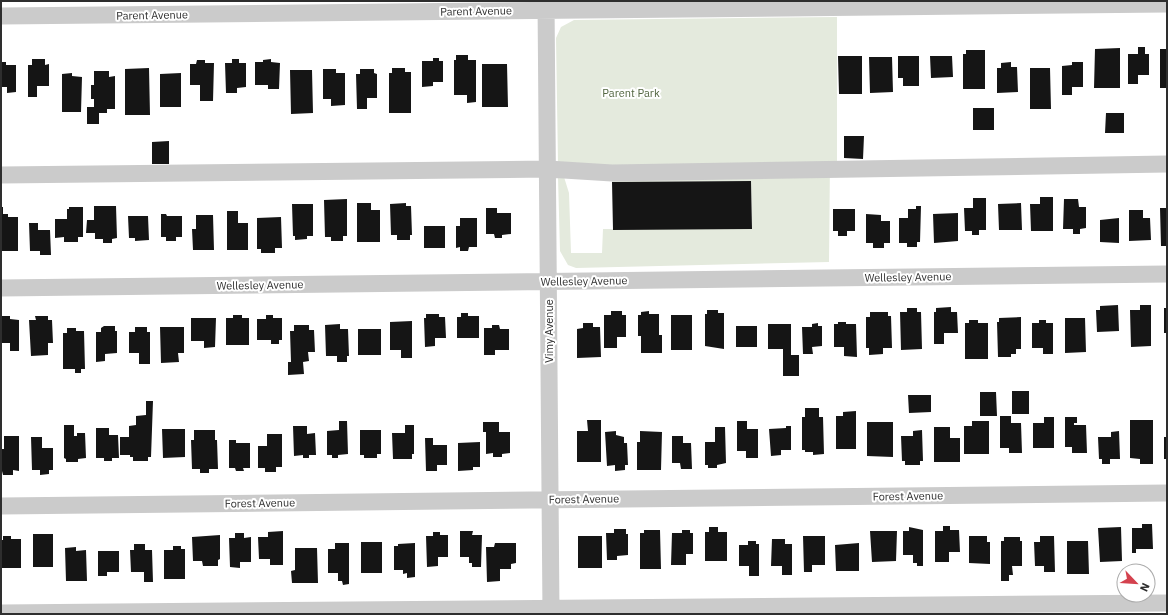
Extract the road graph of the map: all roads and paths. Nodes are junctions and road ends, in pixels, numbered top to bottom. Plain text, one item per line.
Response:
1 (1167, 4) edge
2 (546, 6) edge
3 (1, 16) edge
4 (1167, 164) edge
5 (548, 169) junction
6 (1, 175) edge
7 (1167, 274) edge
8 (548, 281) junction
9 (1, 288) edge
10 (1167, 493) edge
11 (550, 500) junction
12 (1, 506) edge
13 (1167, 603) edge
14 (551, 611) edge
15 (1, 612) edge

1 - 2 street, Parent Avenue
2 - 3 street, Parent Avenue
2 - 5 street, Vimy Avenue
4 - 5 street
5 - 6 street
5 - 8 street, Vimy Avenue
7 - 8 street, Wellesley Avenue
8 - 9 street, Wellesley Avenue
8 - 11 street, Vimy Avenue
10 - 11 street, Forest Avenue
11 - 12 street, Forest Avenue
11 - 14 street, Vimy Avenue
13 - 14 street
14 - 15 street

